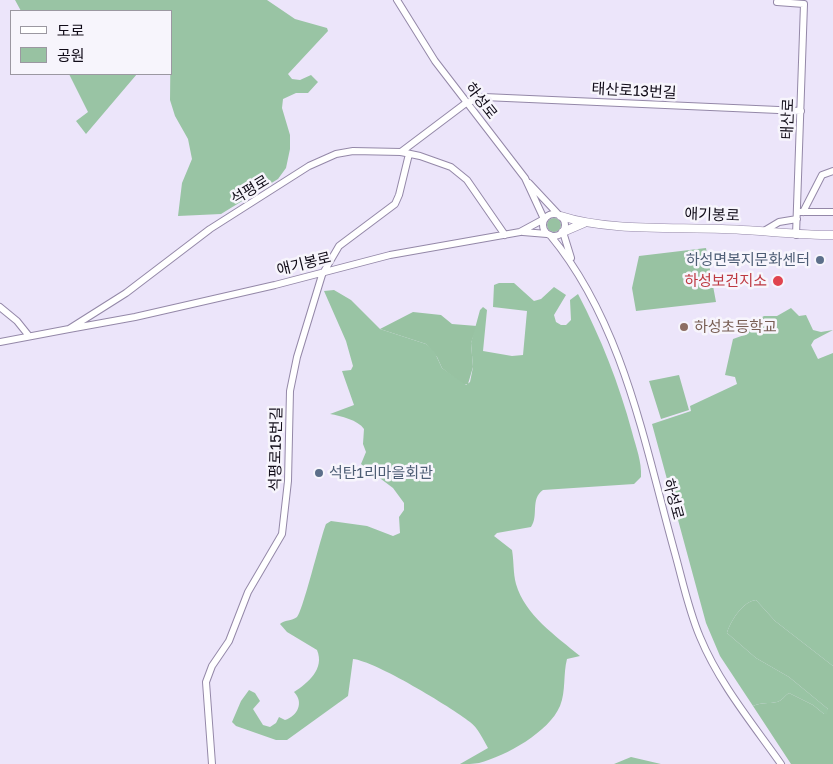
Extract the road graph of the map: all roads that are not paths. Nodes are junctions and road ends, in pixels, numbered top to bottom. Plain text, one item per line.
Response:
1 (397, 0) edge
2 (777, 2) dead end
3 (466, 103) junction
4 (801, 111) junction
5 (401, 152) junction
6 (409, 154) junction
7 (833, 171) edge
8 (525, 178) junction
9 (800, 212) junction
10 (833, 212) edge
11 (559, 215) junction
12 (544, 219) junction
13 (797, 219) junction
14 (586, 222) junction
15 (764, 231) junction
16 (520, 232) junction
17 (563, 232) junction
18 (505, 235) junction
19 (548, 235) junction
20 (796, 235) junction
21 (833, 235) edge
22 (572, 264) junction
23 (322, 275) junction
24 (0, 307) edge
25 (69, 329) junction
26 (29, 336) junction
27 (0, 342) edge
28 (212, 764) edge
29 (781, 764) edge

1 - 3 street, 하성로
2 - 4 street, 태산로
3 - 4 street, 태산로13번길
3 - 5 street
3 - 8 street, 하성로
4 - 9 street, 태산로
5 - 6 street, 석평로
5 - 25 street, 석평로
6 - 18 street, 석평로
6 - 23 street, 석평로15번길
7 - 9 street, 태산로
8 - 11 street
8 - 12 street, 하성로
9 - 10 street
9 - 13 street, 태산로
11 - 12 street
11 - 14 main road, 애기봉로
11 - 17 street
12 - 16 street, 애기봉로
12 - 19 street
13 - 15 street
13 - 20 street, 태산로
14 - 15 main road, 애기봉로
14 - 17 main road
15 - 20 main road, 애기봉로
16 - 18 street, 애기봉로
16 - 19 street
17 - 19 street
17 - 22 street
18 - 23 street, 애기봉로
19 - 22 street, 하성로
20 - 21 main road, 애기봉로
22 - 29 street, 하성로
23 - 25 street, 애기봉로
23 - 28 street, 석평로15번길
24 - 26 street
25 - 26 street, 석평로
26 - 27 street, 석평로

